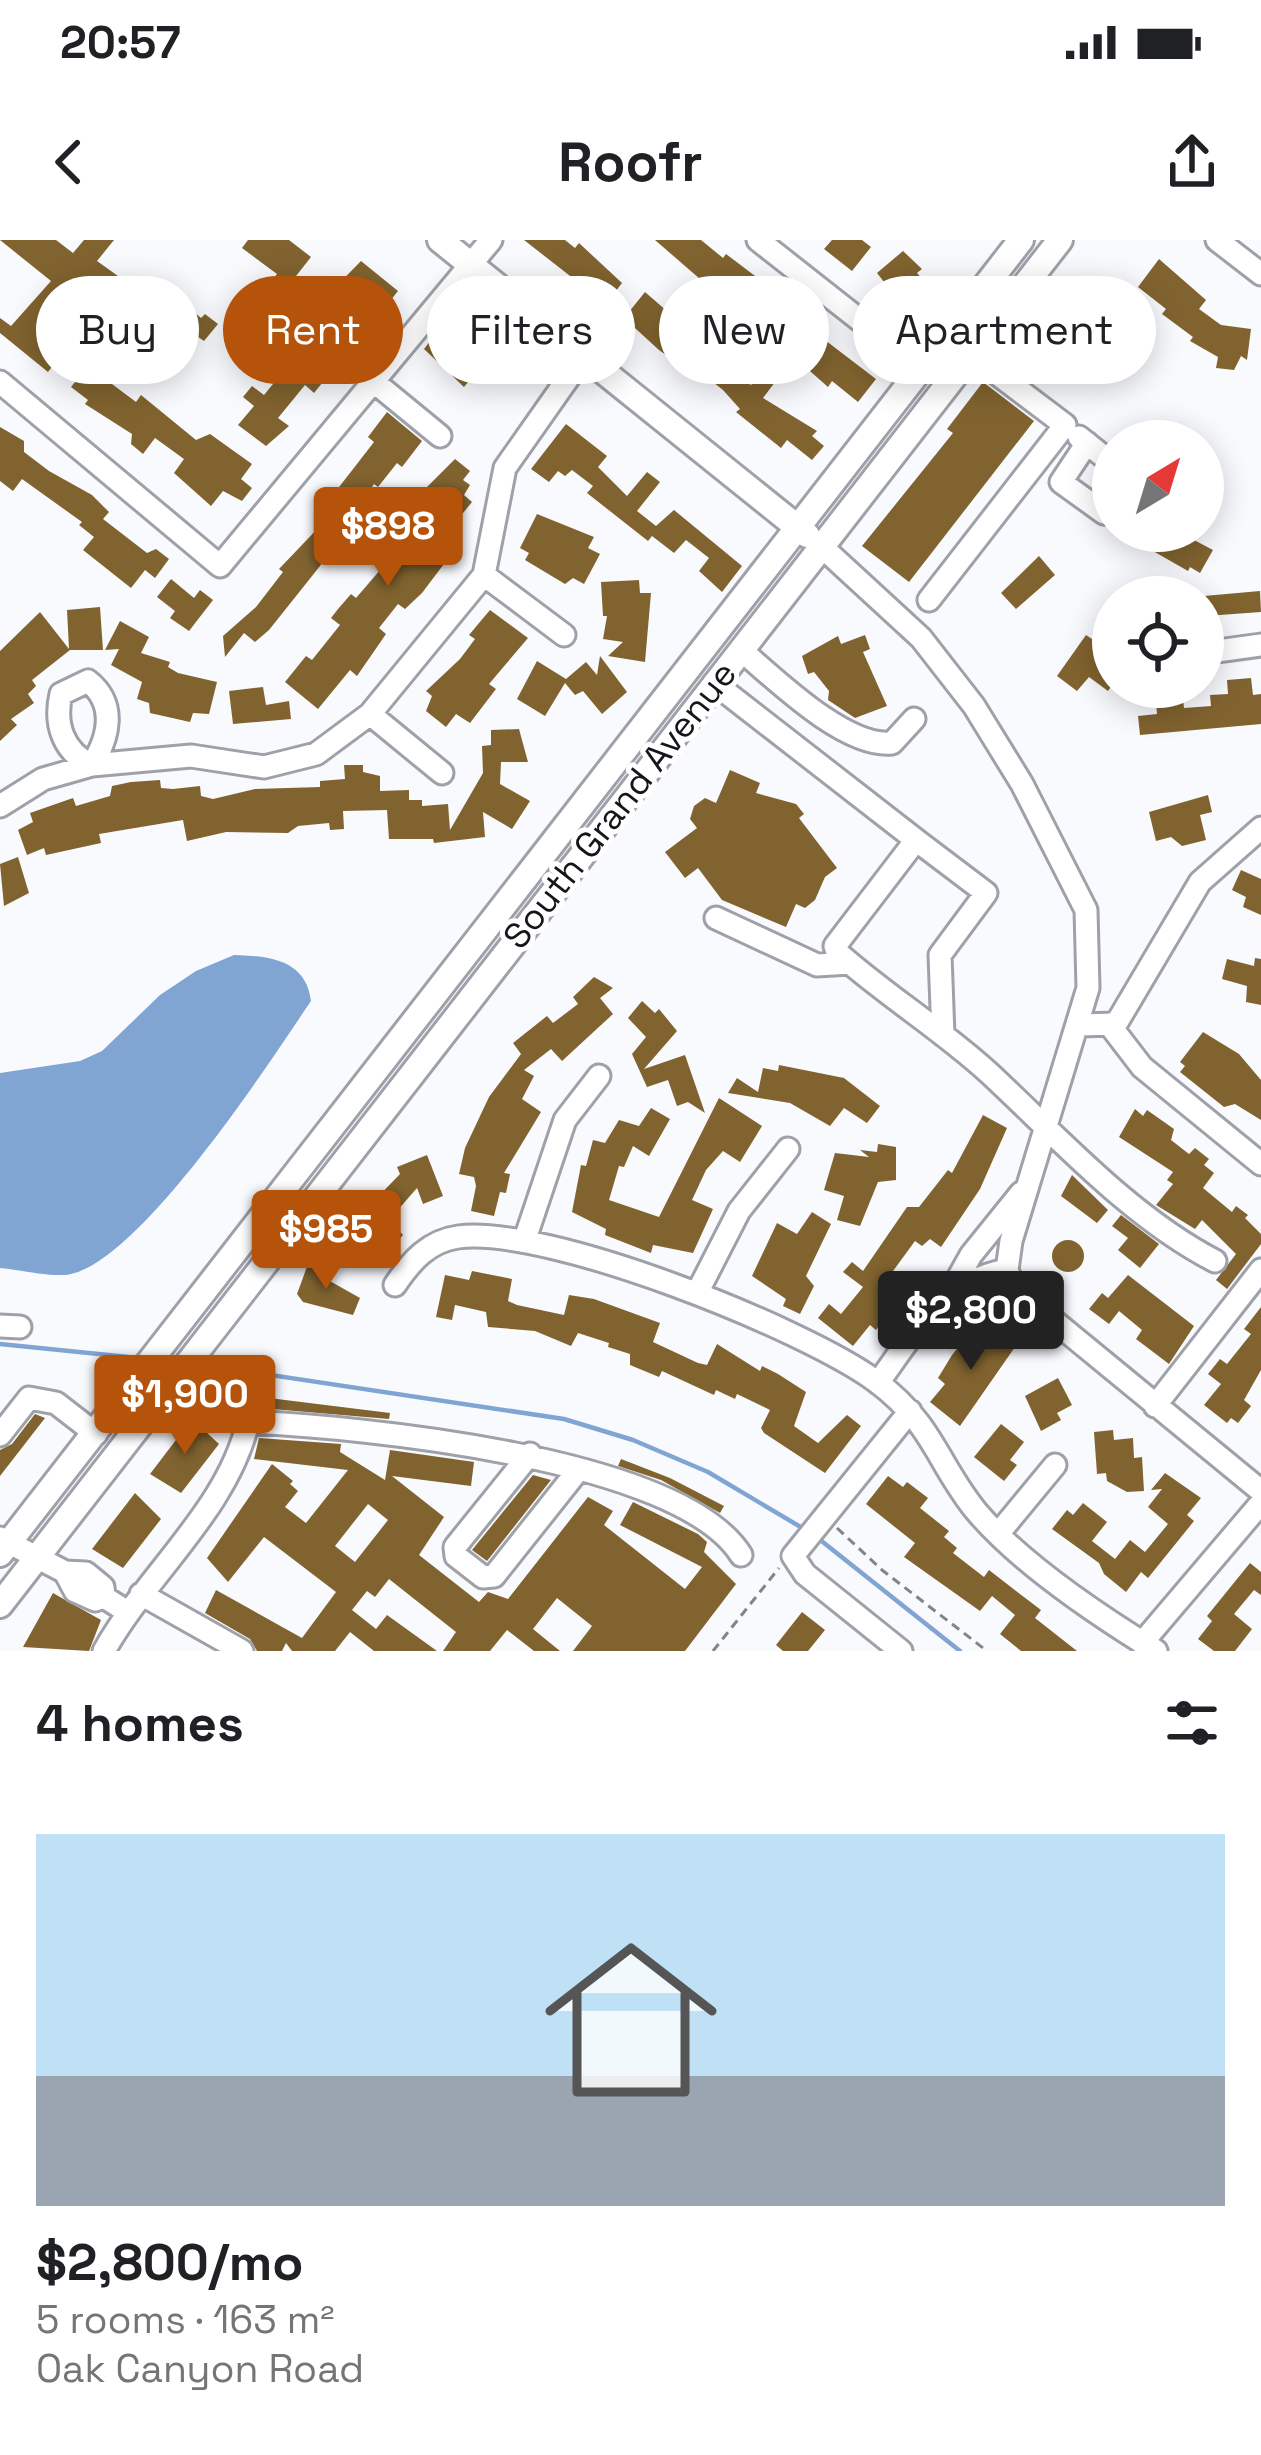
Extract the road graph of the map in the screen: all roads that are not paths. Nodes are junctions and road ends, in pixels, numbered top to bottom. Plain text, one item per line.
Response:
1 (440, 240) edge
2 (490, 240) edge
3 (758, 240) edge
4 (1021, 240) edge
5 (1060, 240) edge
6 (1217, 240) edge
7 (469, 263) junction
8 (1261, 274) edge
9 (485, 276) edge
10 (1032, 276) edge
11 (853, 315) edge
12 (403, 345) edge
13 (0, 382) edge
14 (372, 384) edge
15 (378, 384) edge
16 (564, 384) edge
17 (617, 384) edge
18 (948, 384) edge
19 (1011, 384) edge
20 (1065, 425) junction
21 (440, 436) dead end
22 (1087, 443) junction
23 (1092, 447) edge
24 (1092, 504) edge
25 (798, 528) junction
26 (821, 546) junction
27 (484, 575) junction
28 (929, 599) dead end
29 (564, 635) dead end
30 (1261, 645) edge
31 (741, 650) junction
32 (1224, 650) edge
33 (714, 683) junction
34 (370, 714) junction
35 (914, 719) dead end
36 (442, 772) dead end
37 (0, 806) edge
38 (1261, 828) edge
39 (916, 840) junction
40 (716, 918) dead end
41 (850, 963) junction
42 (1109, 1024) junction
43 (1079, 1025) junction
44 (943, 1036) junction
45 (599, 1076) dead end
46 (1046, 1130) junction
47 (788, 1149) dead end
48 (1261, 1164) edge
49 (1026, 1188) junction
50 (525, 1239) junction
51 (1215, 1261) dead end
52 (1007, 1270) junction
53 (1261, 1270) edge
54 (395, 1285) dead end
55 (952, 1290) junction
56 (698, 1293) junction
57 (182, 1369) junction
58 (878, 1383) junction
59 (1155, 1406) junction
60 (910, 1412) junction
61 (248, 1422) junction
62 (96, 1434) junction
63 (0, 1435) edge
64 (530, 1454) junction
65 (1055, 1465) dead end
66 (580, 1469) junction
67 (1261, 1490) edge
68 (1261, 1502) edge
69 (998, 1534) junction
70 (3, 1545) edge
71 (741, 1555) dead end
72 (38, 1556) junction
73 (134, 1603) junction
74 (0, 1605) edge
75 (885, 1646) edge
76 (1149, 1647) edge
77 (104, 1651) edge
78 (242, 1651) edge

1 - 7 main road
2 - 7 street
3 - 11 street
4 - 25 main road, South Grand Avenue
5 - 10 main road, South Grand Avenue
6 - 8 street
7 - 9 main road
7 - 12 street
13 - 14 street
15 - 21 street
16 - 27 street
17 - 25 main road
18 - 26 main road, South Grand Avenue
19 - 20 street
20 - 22 street
20 - 28 street
22 - 23 street
22 - 24 street
25 - 26 main road
25 - 62 main road, South Grand Avenue
26 - 31 main road, South Grand Avenue
26 - 43 street
27 - 29 street
27 - 34 street
30 - 32 street
31 - 33 main road, South Grand Avenue
31 - 35 street
33 - 39 street
33 - 57 main road, South Grand Avenue
34 - 36 street
34 - 37 street
38 - 42 street
39 - 41 street
39 - 44 street
40 - 41 street
41 - 44 street
42 - 43 street
42 - 48 street
43 - 46 street
44 - 46 street
45 - 50 street
46 - 49 street
46 - 51 street
47 - 56 street
49 - 52 street
49 - 55 street
50 - 54 street
50 - 56 street
52 - 55 street
52 - 59 street
53 - 59 street
55 - 58 street
56 - 58 street
57 - 61 street
57 - 72 main road, South Grand Avenue
58 - 60 street
59 - 67 street
60 - 69 street
60 - 75 street
61 - 64 street
61 - 73 street
62 - 63 street
62 - 70 main road, South Grand Avenue
64 - 66 street
64 - 66 street
65 - 69 street
66 - 71 street
68 - 76 street
69 - 76 street
70 - 72 street
72 - 73 street
72 - 74 main road, South Grand Avenue
73 - 77 street
73 - 78 street

